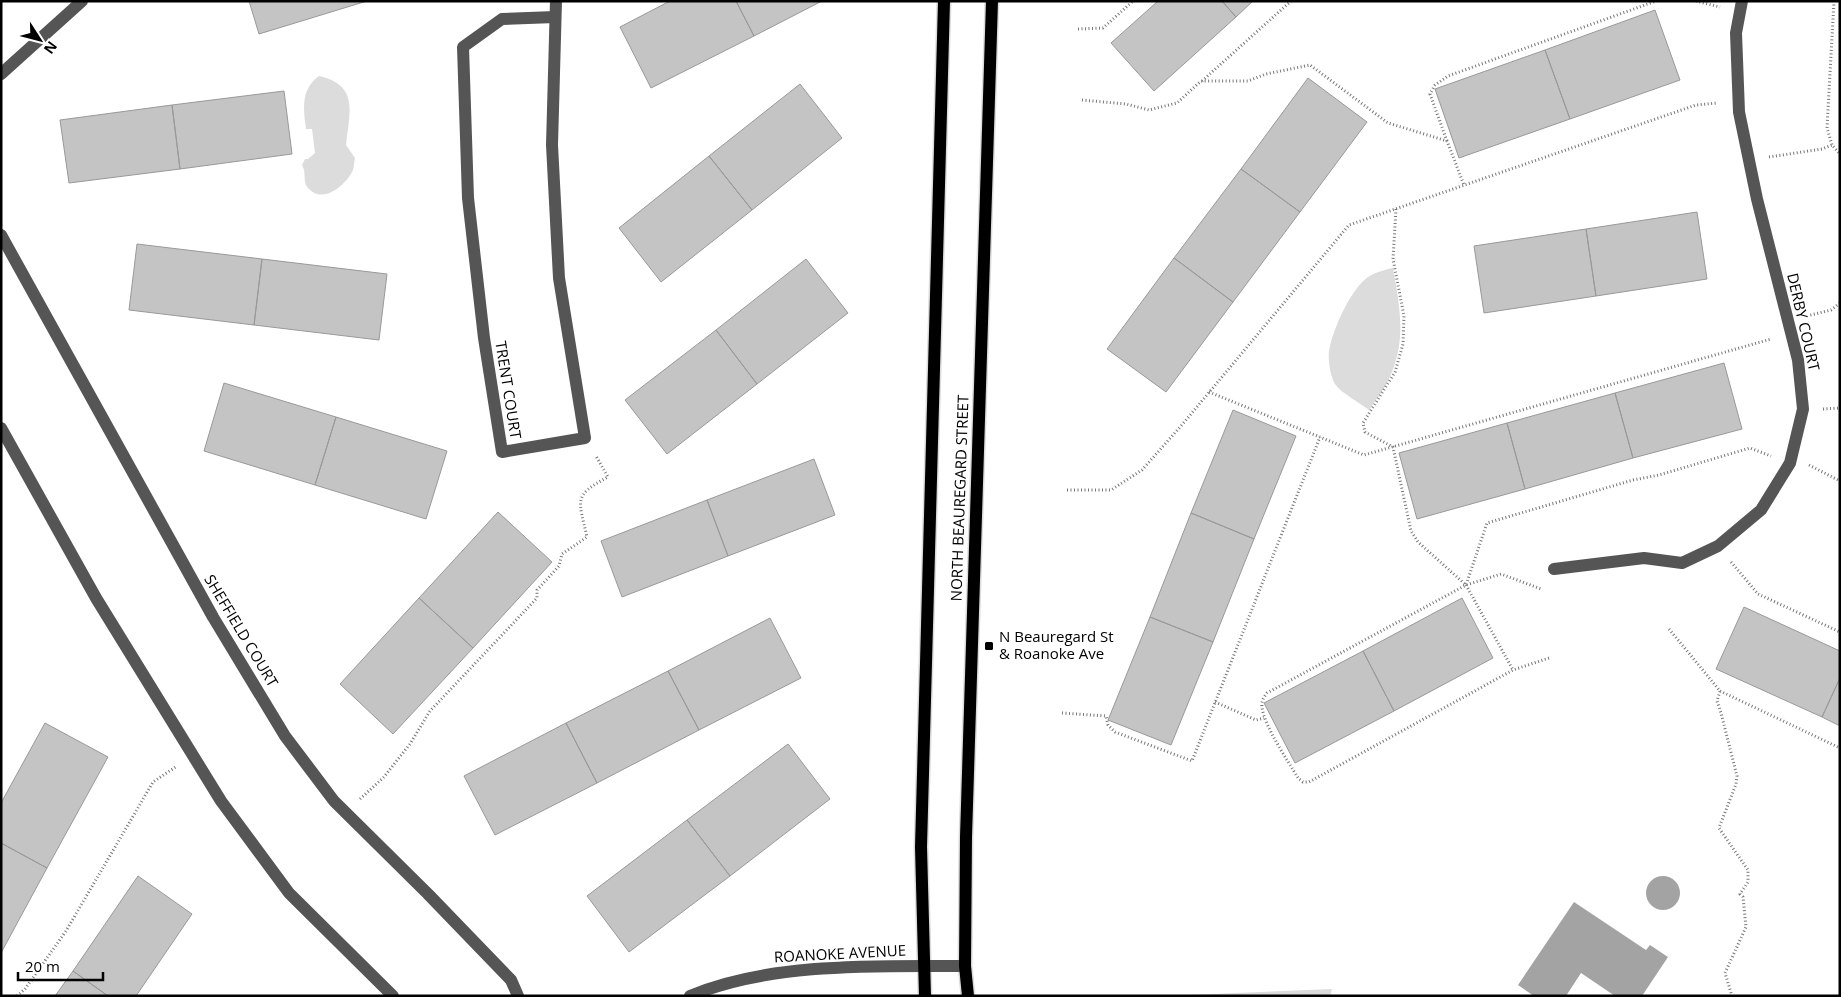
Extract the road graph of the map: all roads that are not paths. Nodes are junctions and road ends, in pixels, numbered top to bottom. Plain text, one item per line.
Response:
1 (82, 1) edge
2 (556, 1) edge
3 (944, 1) edge
4 (992, 1) edge
5 (1742, 1) edge
6 (555, 17) junction
7 (1, 74) edge
8 (1, 235) edge
9 (1, 428) edge
10 (1554, 570) dead end
11 (923, 966) junction
12 (965, 966) junction
13 (393, 996) edge
14 (518, 996) edge
15 (690, 996) edge
16 (925, 996) edge
17 (968, 996) edge

1 - 7 street
2 - 6 street
3 - 11 main road, NORTH BEAUREGARD STREET
4 - 12 main road, NORTH BEAUREGARD STREET
5 - 10 street, DERBY COURT
6 - 6 street, TRENT COURT
8 - 14 street, SHEFFIELD COURT
9 - 13 street
11 - 12 street, ROANOKE AVENUE
11 - 15 street, ROANOKE AVENUE
11 - 16 main road, NORTH BEAUREGARD STREET
12 - 17 main road, NORTH BEAUREGARD STREET

